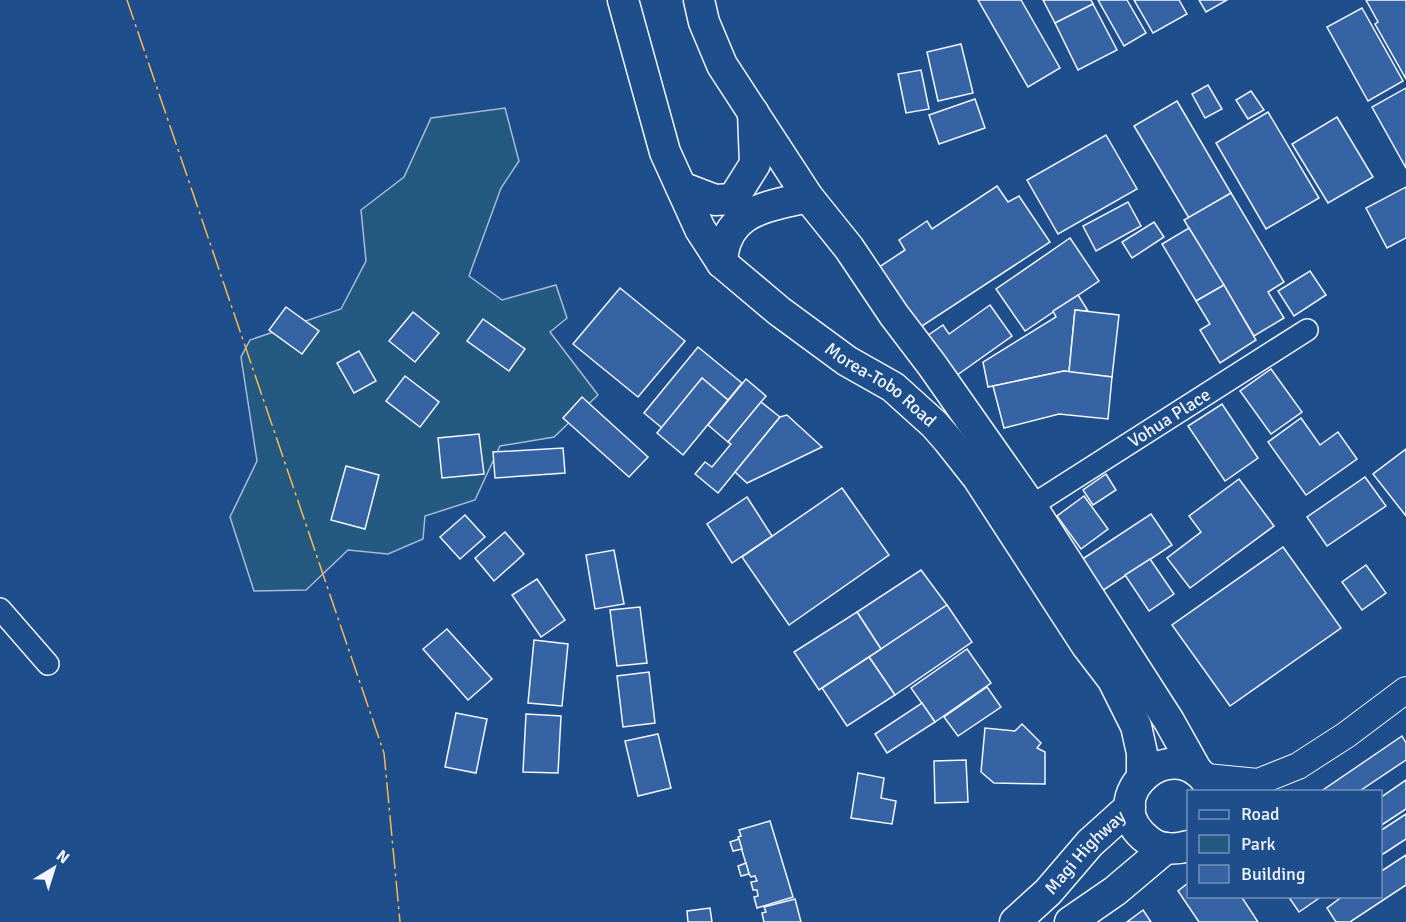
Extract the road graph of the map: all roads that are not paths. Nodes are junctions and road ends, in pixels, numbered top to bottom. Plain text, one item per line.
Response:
1 (623, 0) edge
2 (699, 0) edge
3 (753, 112) junction
4 (681, 187) junction
5 (808, 197) junction
6 (723, 263) junction
7 (1307, 330) dead end
8 (910, 338) junction
9 (893, 387) junction
10 (1031, 506) junction
11 (0, 609) edge
12 (48, 664) dead end
13 (1406, 690) edge
14 (1406, 711) edge
15 (1142, 776) junction
16 (1205, 780) edge
17 (1285, 790) edge
18 (1130, 807) junction
19 (1177, 847) edge
20 (1015, 922) edge
21 (1070, 922) edge

1 - 4 highway, Morea-Tobo Road
2 - 3 highway, Morea-Tobo Road
3 - 4 highway
3 - 5 highway, Morea-Tobo Road
4 - 6 highway, Morea-Tobo Road
5 - 6 highway
5 - 8 highway, Morea-Tobo Road
6 - 9 highway, Morea-Tobo Road
7 - 10 street, Vohua Place
8 - 9 highway
8 - 10 highway, Morea-Tobo Road
9 - 15 highway, Morea-Tobo Road
10 - 16 highway, Morea-Tobo Road
11 - 12 street
13 - 16 main road
14 - 17 main road
15 - 16 highway
15 - 18 highway
18 - 19 highway
18 - 20 highway, Magi Highway
19 - 21 highway

